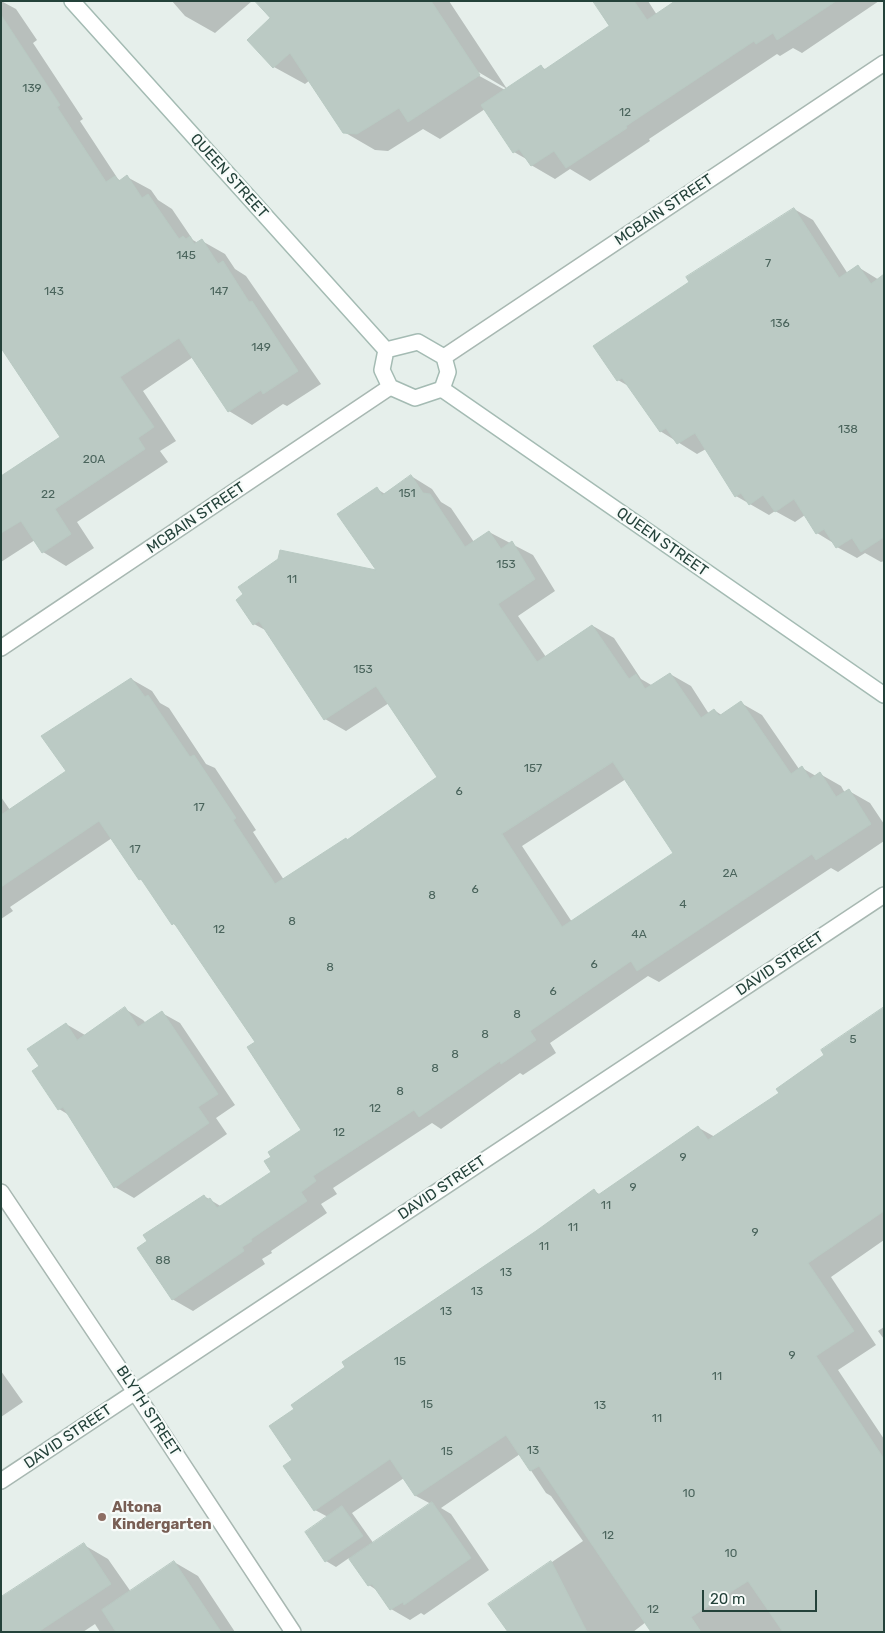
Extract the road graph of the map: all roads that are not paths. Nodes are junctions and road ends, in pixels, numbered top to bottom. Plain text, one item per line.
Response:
1 (72, 1) edge
2 (884, 63) edge
3 (386, 350) junction
4 (444, 357) junction
5 (390, 387) junction
6 (442, 388) junction
7 (1, 648) edge
8 (884, 695) edge
9 (884, 895) edge
10 (1, 1192) edge
11 (136, 1392) junction
12 (1, 1481) edge
13 (293, 1632) edge

1 - 3 street, QUEEN STREET
2 - 4 street, MCBAIN STREET
3 - 4 street
3 - 5 street
4 - 6 street
5 - 6 street
5 - 7 street, MCBAIN STREET
6 - 8 street, QUEEN STREET
9 - 11 street, DAVID STREET
10 - 11 street, BLYTH STREET
11 - 12 street, DAVID STREET
11 - 13 street, BLYTH STREET

